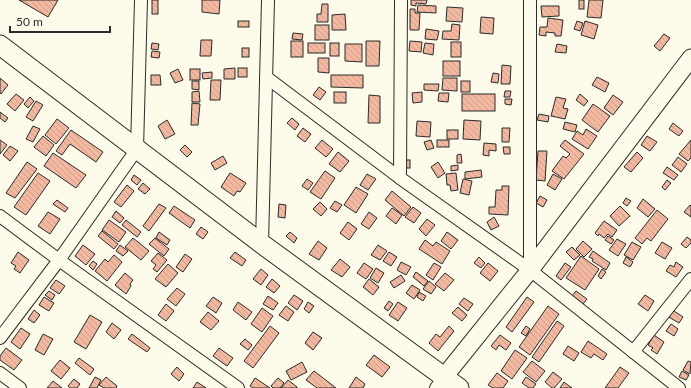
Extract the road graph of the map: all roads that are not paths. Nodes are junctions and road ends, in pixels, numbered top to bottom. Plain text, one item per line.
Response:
1 (141, 0) edge
2 (268, 0) edge
3 (401, 0) edge
4 (530, 0) edge
5 (0, 45) edge
6 (691, 58) edge
7 (266, 77) junction
8 (137, 149) junction
9 (400, 178) junction
10 (0, 216) edge
11 (262, 244) junction
12 (59, 260) junction
13 (530, 270) junction
14 (691, 279) edge
15 (0, 338) edge
16 (632, 352) junction
17 (0, 373) edge
18 (446, 384) edge
19 (20, 388) edge
20 (238, 388) edge
21 (679, 388) edge

1 - 8 street
2 - 7 street
3 - 9 street
4 - 13 street
5 - 8 main road
6 - 13 main road
7 - 9 street
7 - 11 street
8 - 11 main road
8 - 12 street
9 - 13 street
10 - 12 street
11 - 18 main road
12 - 15 street
12 - 20 street
13 - 16 street
13 - 18 main road
14 - 16 street
16 - 21 street
17 - 19 street

